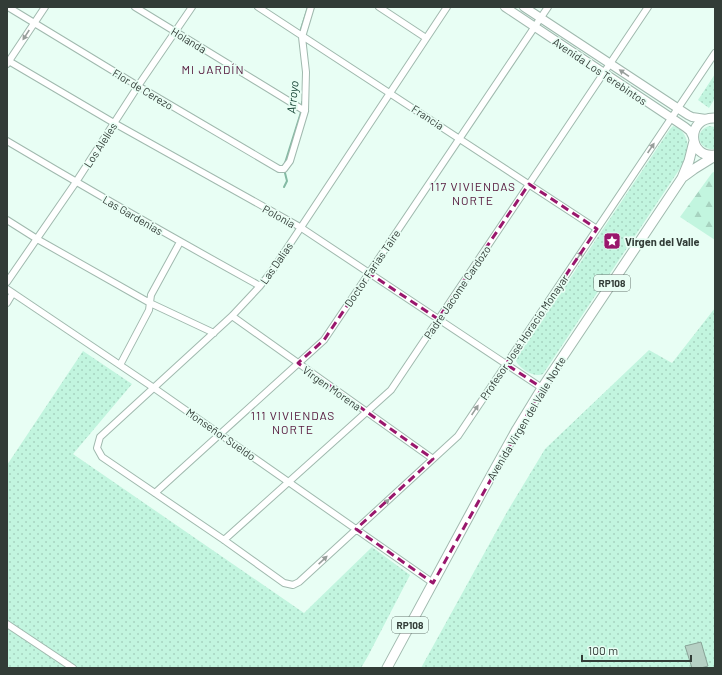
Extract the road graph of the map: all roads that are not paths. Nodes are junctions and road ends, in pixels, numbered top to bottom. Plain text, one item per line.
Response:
1 (8, 7) edge
2 (45, 7) edge
3 (135, 7) edge
4 (192, 7) edge
5 (258, 7) edge
6 (311, 7) edge
7 (379, 7) edge
8 (447, 7) edge
9 (505, 7) edge
10 (524, 7) edge
11 (548, 7) edge
12 (648, 7) edge
13 (541, 18) junction
14 (34, 23) junction
15 (535, 27) junction
16 (175, 32) junction
17 (302, 37) junction
18 (426, 38) junction
19 (715, 53) edge
20 (8, 61) edge
21 (609, 64) junction
22 (604, 73) junction
23 (138, 86) junction
24 (390, 93) junction
25 (677, 109) junction
26 (305, 111) junction
27 (671, 118) junction
28 (711, 118) edge
29 (114, 123) junction
30 (460, 138) junction
31 (693, 139) junction
32 (7, 141) edge
33 (715, 155) edge
34 (682, 178) junction
35 (76, 182) junction
36 (529, 184) junction
37 (7, 220) edge
38 (300, 227) junction
39 (597, 229) junction
40 (37, 239) junction
41 (180, 242) junction
42 (369, 273) junction
43 (7, 282) edge
44 (260, 286) junction
45 (7, 289) edge
46 (13, 293) junction
47 (7, 303) edge
48 (150, 303) junction
49 (232, 316) junction
50 (438, 319) junction
51 (214, 333) junction
52 (298, 363) junction
53 (506, 364) junction
54 (120, 365) junction
55 (154, 388) junction
56 (542, 388) junction
57 (366, 412) junction
58 (220, 434) junction
59 (433, 459) junction
60 (289, 482) junction
61 (155, 493) junction
62 (356, 529) junction
63 (224, 540) junction
64 (433, 583) junction
65 (7, 624) edge
66 (73, 668) edge
67 (387, 668) edge

1 - 14 street, Flor de Cerezo
2 - 14 street
3 - 16 street, Holanda
4 - 16 street, Los Alelíes
5 - 17 street, Francia
6 - 17 street
7 - 18 street
8 - 18 street, Las Dalias
9 - 15 main road, Avenida Los Terebintos
10 - 13 main road, Avenida Los Terebintos
11 - 13 street, Doctor Farias Taire
12 - 21 street, Padre Jacome Cardozo
13 - 15 street, Doctor Farias Taire
13 - 21 main road, Avenida Los Terebintos
14 -> 20 street
14 - 23 street, Flor de Cerezo
15 - 22 main road, Avenida Los Terebintos
15 - 30 street, Doctor Farias Taire
16 - 23 street, Los Alelíes
16 - 26 street, Holanda
17 - 24 street, Francia
17 - 26 street
18 - 24 street, Las Dalias
19 - 25 street, Profesor José Horacio Monayar
20 - 29 street, Polonia
21 - 22 street, Padre Jacome Cardozo
25 -> 21 main road, Avenida Los Terebintos
22 - 27 main road, Avenida Los Terebintos
22 - 36 street, Padre Jacome Cardozo
23 - 26 street, Flor de Cerezo
23 - 29 street, Los Alelíes
24 - 30 street, Francia
24 - 38 street, Las Dalias
25 - 27 street, Profesor José Horacio Monayar
25 - 28 main road, Avenida Los Terebintos
27 - 31 main road, Avenida Los Terebintos
39 -> 27 street, Profesor José Horacio Monayar
28 - 31 main road, RP108
29 - 35 street, Los Alelíes
29 - 38 street, Polonia
30 - 36 street, Francia
30 - 42 street, Doctor Farias Taire
31 - 33 main road, RP108
31 - 34 main road, Avenida Virgen del Valle Norte / RP108
32 - 35 street, Las Gardenias
33 - 34 main road, Avenida Virgen del Valle Norte / RP108
34 - 56 main road, Avenida Virgen del Valle Norte / RP108
35 - 40 street, Los Alelíes
35 - 41 street, Las Gardenias
36 - 39 street, Francia
36 - 50 street, Padre Jacome Cardozo
37 - 40 street
38 - 42 street, Polonia
38 - 44 street, Las Dalias
53 -> 39 street, Profesor José Horacio Monayar
40 - 43 street, Los Alelíes
40 - 48 street
41 - 44 street, Las Gardenias
41 - 48 street
42 - 50 street, Polonia
42 - 52 street, Doctor Farias Taire
44 - 49 street, Las Dalias
45 - 46 street, Monseñor Sueldo
46 - 47 street
46 - 54 street, Monseñor Sueldo
48 - 51 street
48 - 54 street
49 - 51 street, Las Dalias
49 - 52 street, Virgen Morena
50 - 53 street, Polonia
50 - 57 street, Padre Jacome Cardozo
51 - 55 street, Las Dalias
52 - 57 street, Virgen Morena
52 - 58 street, Doctor Farias Taire
53 - 56 street, Polonia
59 -> 53 street, Profesor José Horacio Monayar
54 - 55 street, Monseñor Sueldo
55 - 58 street, Monseñor Sueldo
55 - 61 street, Las Dalias
56 - 64 main road, Avenida Virgen del Valle Norte / RP108
57 - 59 street, Virgen Morena
57 - 60 street, Padre Jacome Cardozo
58 - 60 street, Monseñor Sueldo
58 - 61 street, Doctor Farias Taire
62 -> 59 street, Profesor José Horacio Monayar
60 - 62 street, Monseñor Sueldo
60 - 63 street, Padre Jacome Cardozo
61 - 63 street
63 -> 62 street, Profesor José Horacio Monayar
62 - 64 street, Monseñor Sueldo
64 - 67 main road, Avenida Virgen del Valle Norte / RP108
65 - 66 street

